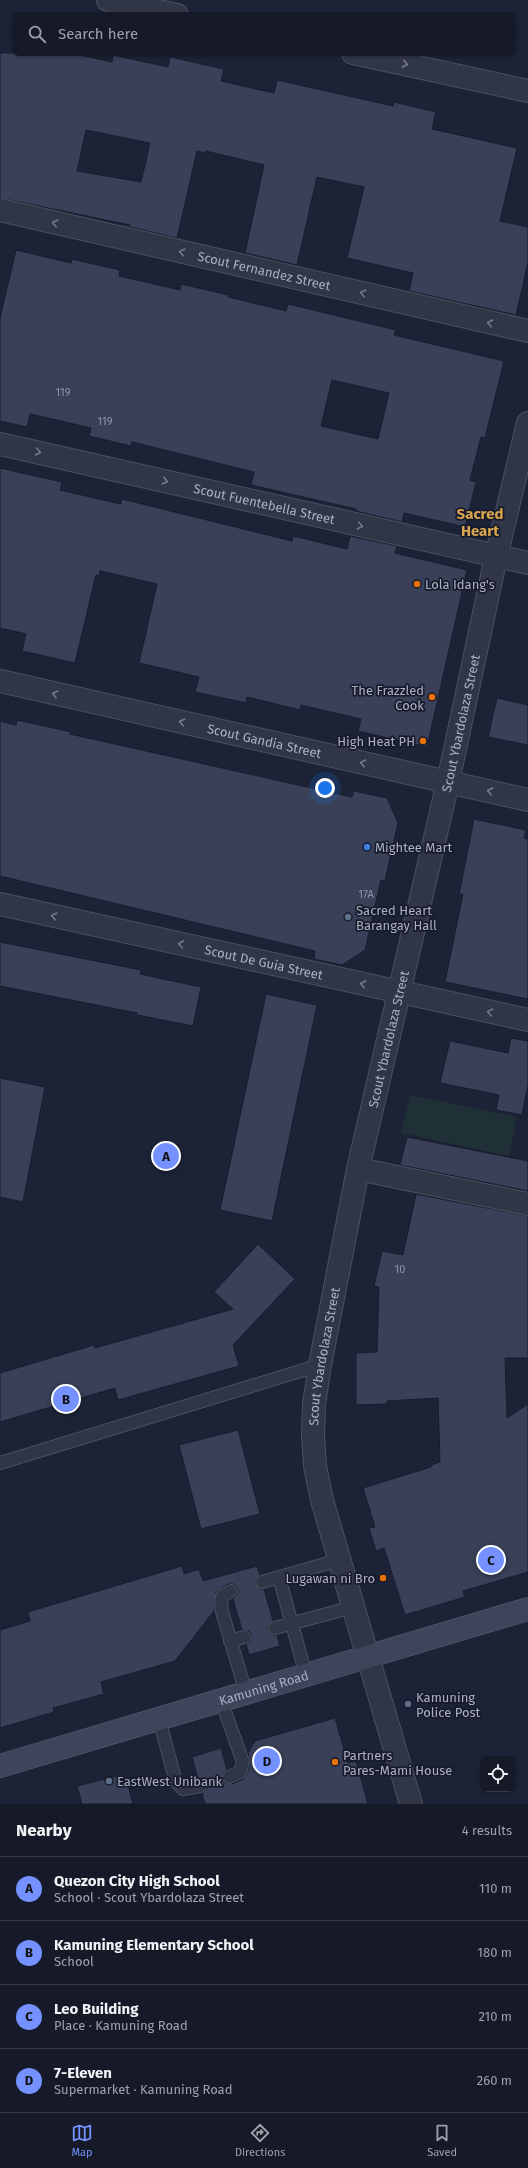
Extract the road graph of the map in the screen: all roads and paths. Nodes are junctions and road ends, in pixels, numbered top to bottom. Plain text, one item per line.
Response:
1 (108, 0) edge
2 (163, 12) edge
3 (368, 56) edge
4 (528, 91) edge
5 (0, 210) edge
6 (528, 331) edge
7 (528, 423) edge
8 (0, 444) edge
9 (496, 557) junction
10 (528, 563) edge
11 (0, 681) edge
12 (448, 782) junction
13 (528, 800) edge
14 (0, 904) edge
15 (400, 992) junction
16 (528, 1020) edge
17 (358, 1169) junction
18 (528, 1204) edge
19 (320, 1365) junction
20 (0, 1463) edge
21 (339, 1560) junction
22 (279, 1577) junction
23 (262, 1582) dead end
24 (231, 1591) dead end
25 (353, 1607) junction
26 (528, 1610) edge
27 (292, 1624) junction
28 (275, 1628) dead end
29 (244, 1637) dead end
30 (230, 1641) junction
31 (367, 1657) junction
32 (306, 1675) junction
33 (246, 1693) junction
34 (221, 1700) junction
35 (159, 1719) junction
36 (0, 1766) edge
37 (229, 1777) dead end
38 (200, 1786) dead end
39 (411, 1804) edge

1 - 2 street
3 -> 4 street
6 -> 5 street, Scout Fernandez Street
7 - 9 street, Scout Ybardolaza Street
8 -> 9 street, Scout Fuentebella Street
9 - 10 street, Scout Fuentebella Street
9 - 12 street, Scout Ybardolaza Street
12 -> 11 street, Scout Gandia Street
13 -> 12 street, Scout Gandia Street
12 - 15 street, Scout Ybardolaza Street
15 -> 14 street, Scout De Guia Street
16 -> 15 street, Scout De Guia Street
15 - 17 street, Scout Ybardolaza Street
17 - 18 street
17 - 19 street, Scout Ybardolaza Street
19 - 20 lane
19 - 21 street, Scout Ybardolaza Street
21 - 22 lane
21 - 25 street, Scout Ybardolaza Street
22 - 23 lane
22 - 27 lane
24 - 30 lane
25 - 27 lane
25 - 31 street, Scout Ybardolaza Street
26 - 31 main road, Kamuning Road
27 - 28 lane
27 - 32 lane
29 - 30 lane
30 - 33 lane
31 - 32 main road, Kamuning Road
31 - 39 street, Scout Ybardolaza Street
32 - 33 main road, Kamuning Road
33 - 34 main road, Kamuning Road
34 - 35 main road, Kamuning Road
34 - 37 lane
35 - 36 main road, Kamuning Road
35 - 38 lane

